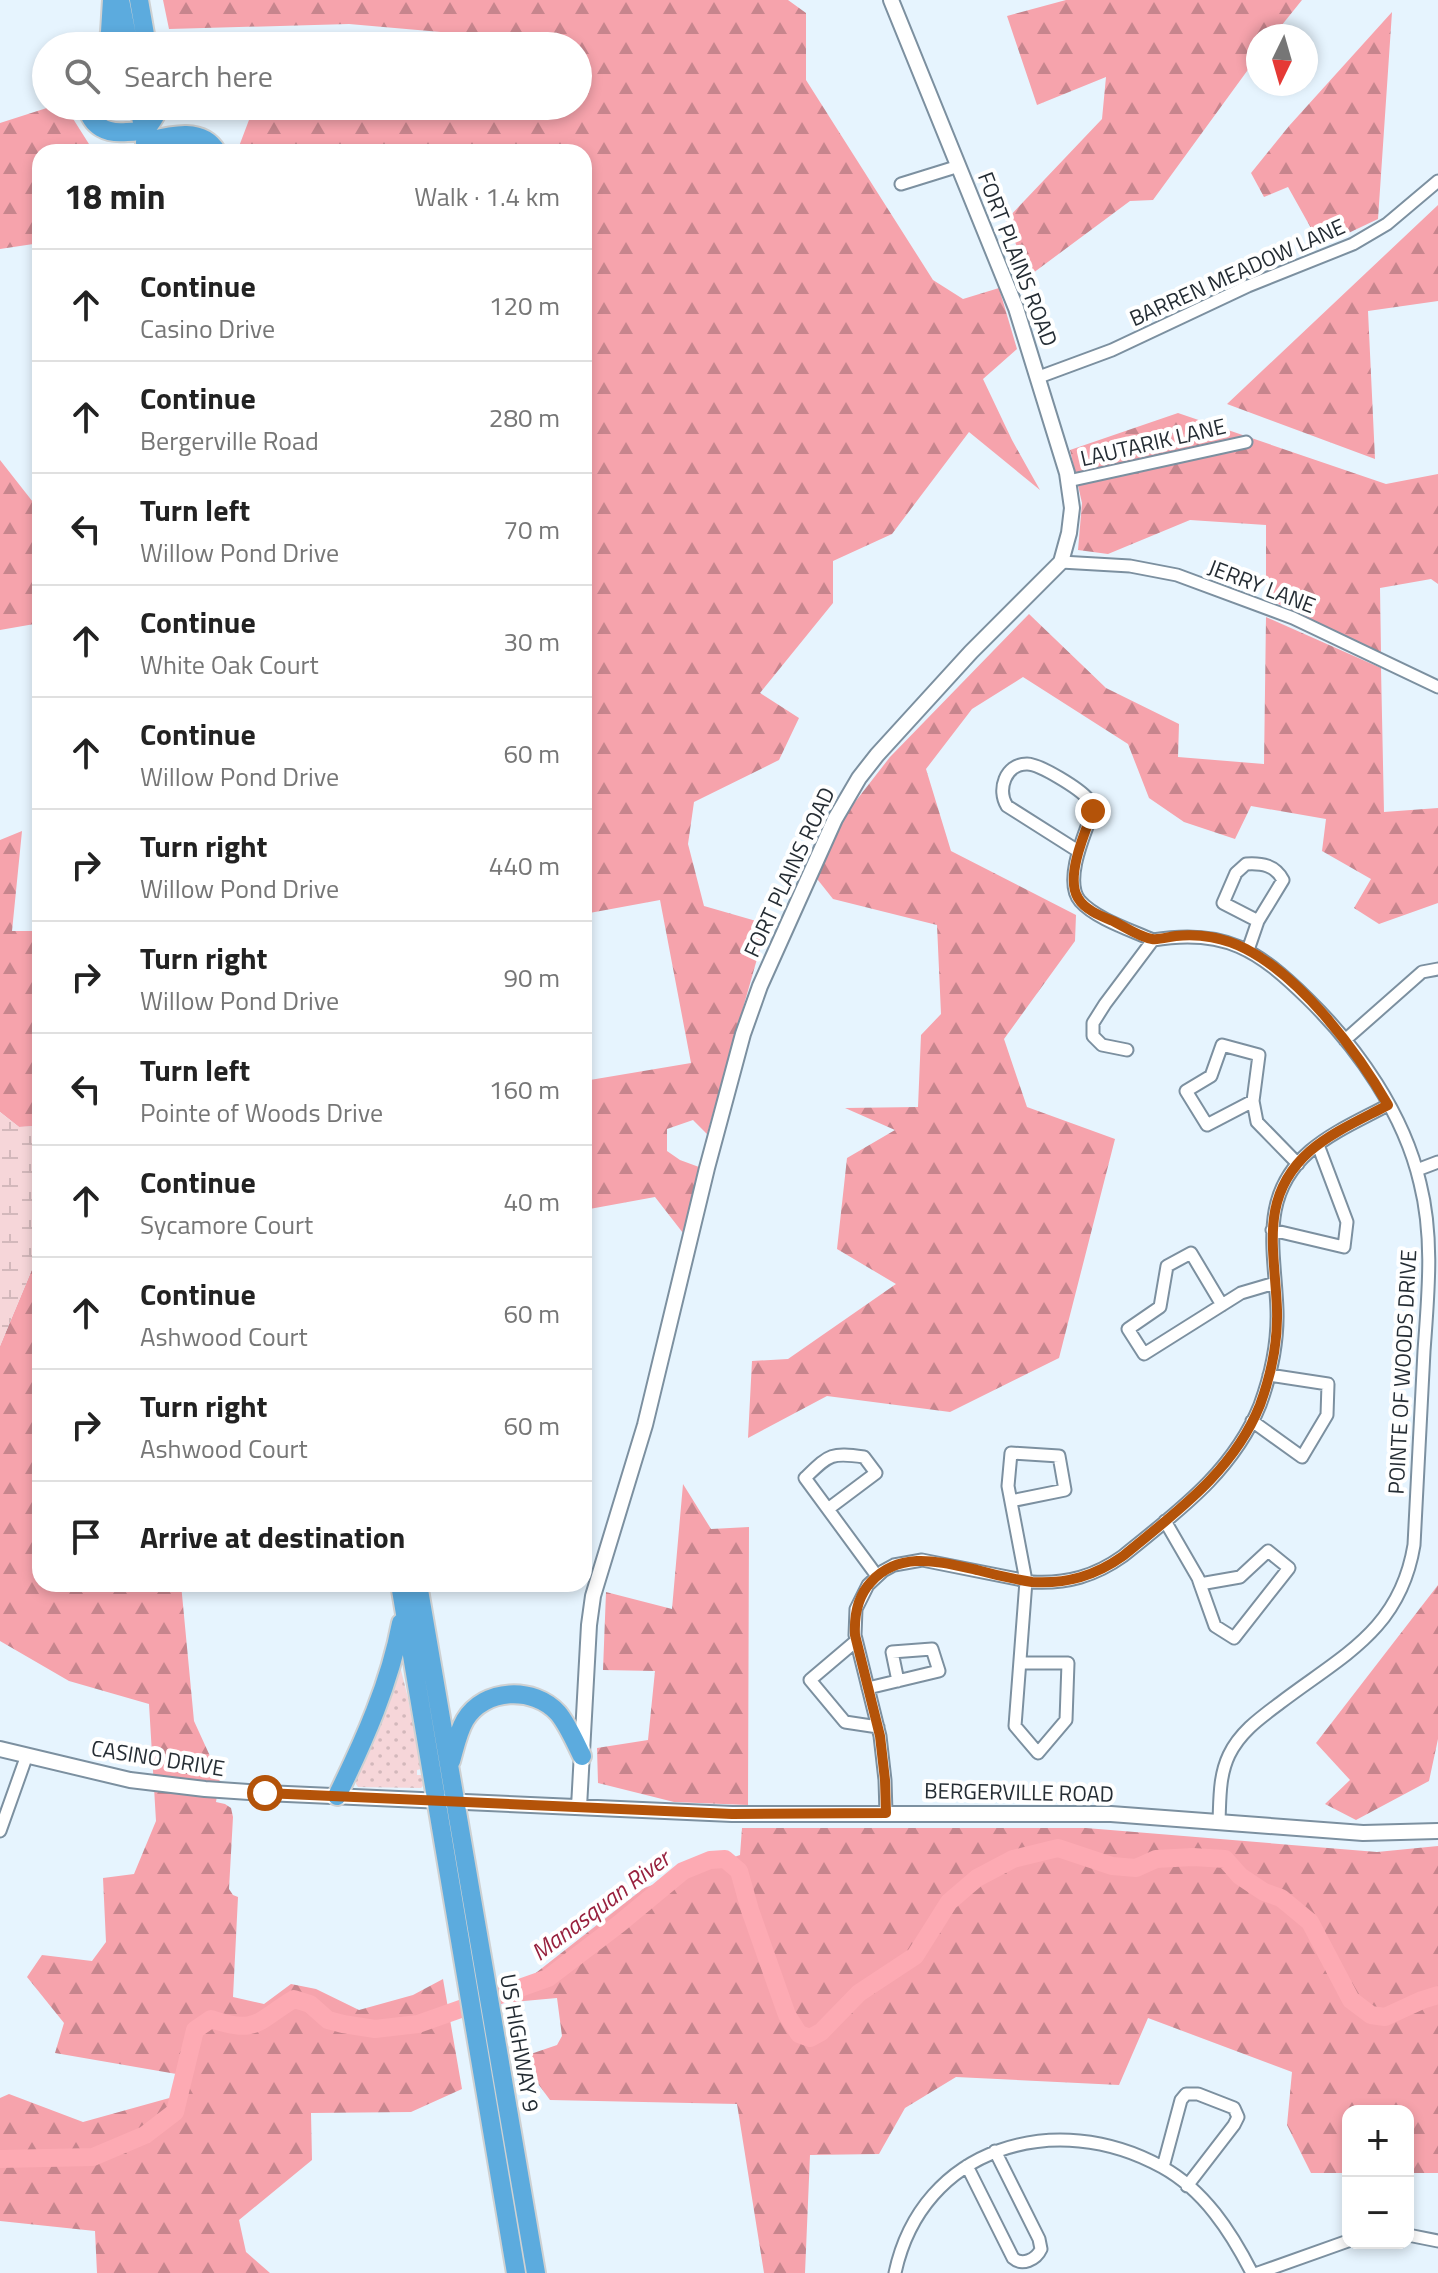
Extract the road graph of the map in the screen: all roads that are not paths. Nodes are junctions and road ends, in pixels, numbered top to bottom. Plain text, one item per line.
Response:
1 (112, 0) edge
2 (120, 0) edge
3 (139, 0) edge
4 (891, 0) edge
5 (110, 32) edge
6 (126, 32) edge
7 (145, 32) edge
8 (92, 120) edge
9 (152, 120) edge
10 (153, 143) edge
11 (210, 144) edge
12 (959, 166) junction
13 (1438, 181) edge
14 (901, 184) dead end
15 (1039, 377) junction
16 (1246, 442) dead end
17 (1068, 481) junction
18 (1061, 562) junction
19 (1438, 687) edge
20 (1078, 851) junction
21 (1258, 921) junction
22 (1153, 940) junction
23 (1248, 950) junction
24 (1438, 969) edge
25 (1345, 1040) junction
26 (1127, 1050) dead end
27 (1253, 1101) junction
28 (1388, 1105) junction
29 (1318, 1145) junction
30 (1438, 1162) edge
31 (1298, 1164) junction
32 (1417, 1170) junction
33 (1272, 1230) junction
34 (1275, 1283) junction
35 (1433, 1283) edge
36 (1222, 1305) junction
37 (1269, 1375) junction
38 (1438, 1379) edge
39 (1423, 1382) junction
40 (1252, 1421) junction
41 (1011, 1501) junction
42 (828, 1509) junction
43 (1165, 1521) junction
44 (877, 1576) junction
45 (1026, 1581) junction
46 (1200, 1584) junction
47 (401, 1592) edge
48 (419, 1592) edge
49 (404, 1608) junction
50 (856, 1641) junction
51 (1020, 1663) junction
52 (898, 1681) dead end
53 (868, 1688) junction
54 (878, 1727) junction
55 (0, 1749) edge
56 (27, 1755) junction
57 (582, 1756) junction
58 (449, 1767) junction
59 (337, 1796) junction
60 (446, 1801) junction
61 (579, 1807) junction
62 (886, 1813) junction
63 (1219, 1821) junction
64 (0, 1831) edge
65 (1438, 1831) edge
66 (488, 2049) junction
67 (995, 2151) junction
68 (967, 2166) junction
69 (1163, 2167) junction
70 (1187, 2186) junction
71 (1414, 2236) edge
72 (1438, 2241) edge
73 (1342, 2243) edge
74 (516, 2273) edge
75 (536, 2273) edge
76 (895, 2273) edge
77 (1255, 2273) edge

1 - 5 highway
2 - 6 highway
3 - 7 highway
4 - 12 street, FORT PLAINS ROAD
8 - 10 highway
9 - 10 highway
10 - 11 highway
12 - 14 street
12 - 15 street, FORT PLAINS ROAD
13 - 15 street, BARREN MEADOW LANE
15 - 17 street, FORT PLAINS ROAD
16 - 17 street, LAUTARIK LANE
17 - 18 street, FORT PLAINS ROAD
18 - 19 street, JERRY LANE
18 - 57 street, FORT PLAINS ROAD
20 - 20 street
20 - 22 street
21 - 21 street
21 - 23 street
22 - 23 street, POINTE OF WOODS DRIVE
22 - 26 street
23 - 25 street, POINTE OF WOODS DRIVE
24 - 25 street
25 - 28 street, POINTE OF WOODS DRIVE
27 - 27 street
27 - 31 street
28 - 29 street
28 - 32 street, POINTE OF WOODS DRIVE
29 - 31 street
29 - 33 street
30 - 32 street
31 - 33 street
32 - 35 street, POINTE OF WOODS DRIVE
33 - 34 street
34 - 36 street
34 - 37 street
35 - 39 street, POINTE OF WOODS DRIVE
36 - 36 street
37 - 40 street
37 - 40 street
38 - 39 street
39 - 63 street, POINTE OF WOODS DRIVE
40 - 43 street
41 - 41 street
41 - 45 street
42 - 42 street
42 - 44 street
43 - 45 street
43 - 46 street
44 - 45 street
44 - 50 street
45 - 51 street
46 - 46 street
47 - 49 highway, US HIGHWAY 9
48 - 58 highway, US HIGHWAY 9
49 - 59 highway
49 - 60 highway, US HIGHWAY 9
50 - 53 street
50 - 54 street
51 - 51 street
52 - 53 street
53 - 54 street
54 - 62 street
55 - 56 street, CASINO DRIVE
56 - 59 street, CASINO DRIVE
56 - 64 street
57 - 58 highway
57 - 61 street, FORT PLAINS ROAD
58 - 60 highway, US HIGHWAY 9
59 - 60 street, CASINO DRIVE
60 - 61 street, BERGERVILLE ROAD
60 - 66 highway, US HIGHWAY 9
61 - 62 street, BERGERVILLE ROAD
62 - 63 street, BERGERVILLE ROAD
63 - 65 street, BERGERVILLE ROAD
66 - 74 highway, US HIGHWAY 9
66 - 75 highway, US HIGHWAY 9
67 - 68 street
67 - 68 street
67 - 69 street
68 - 76 street
69 - 70 street
69 - 70 street
70 - 77 street
71 - 72 street
73 - 77 street

